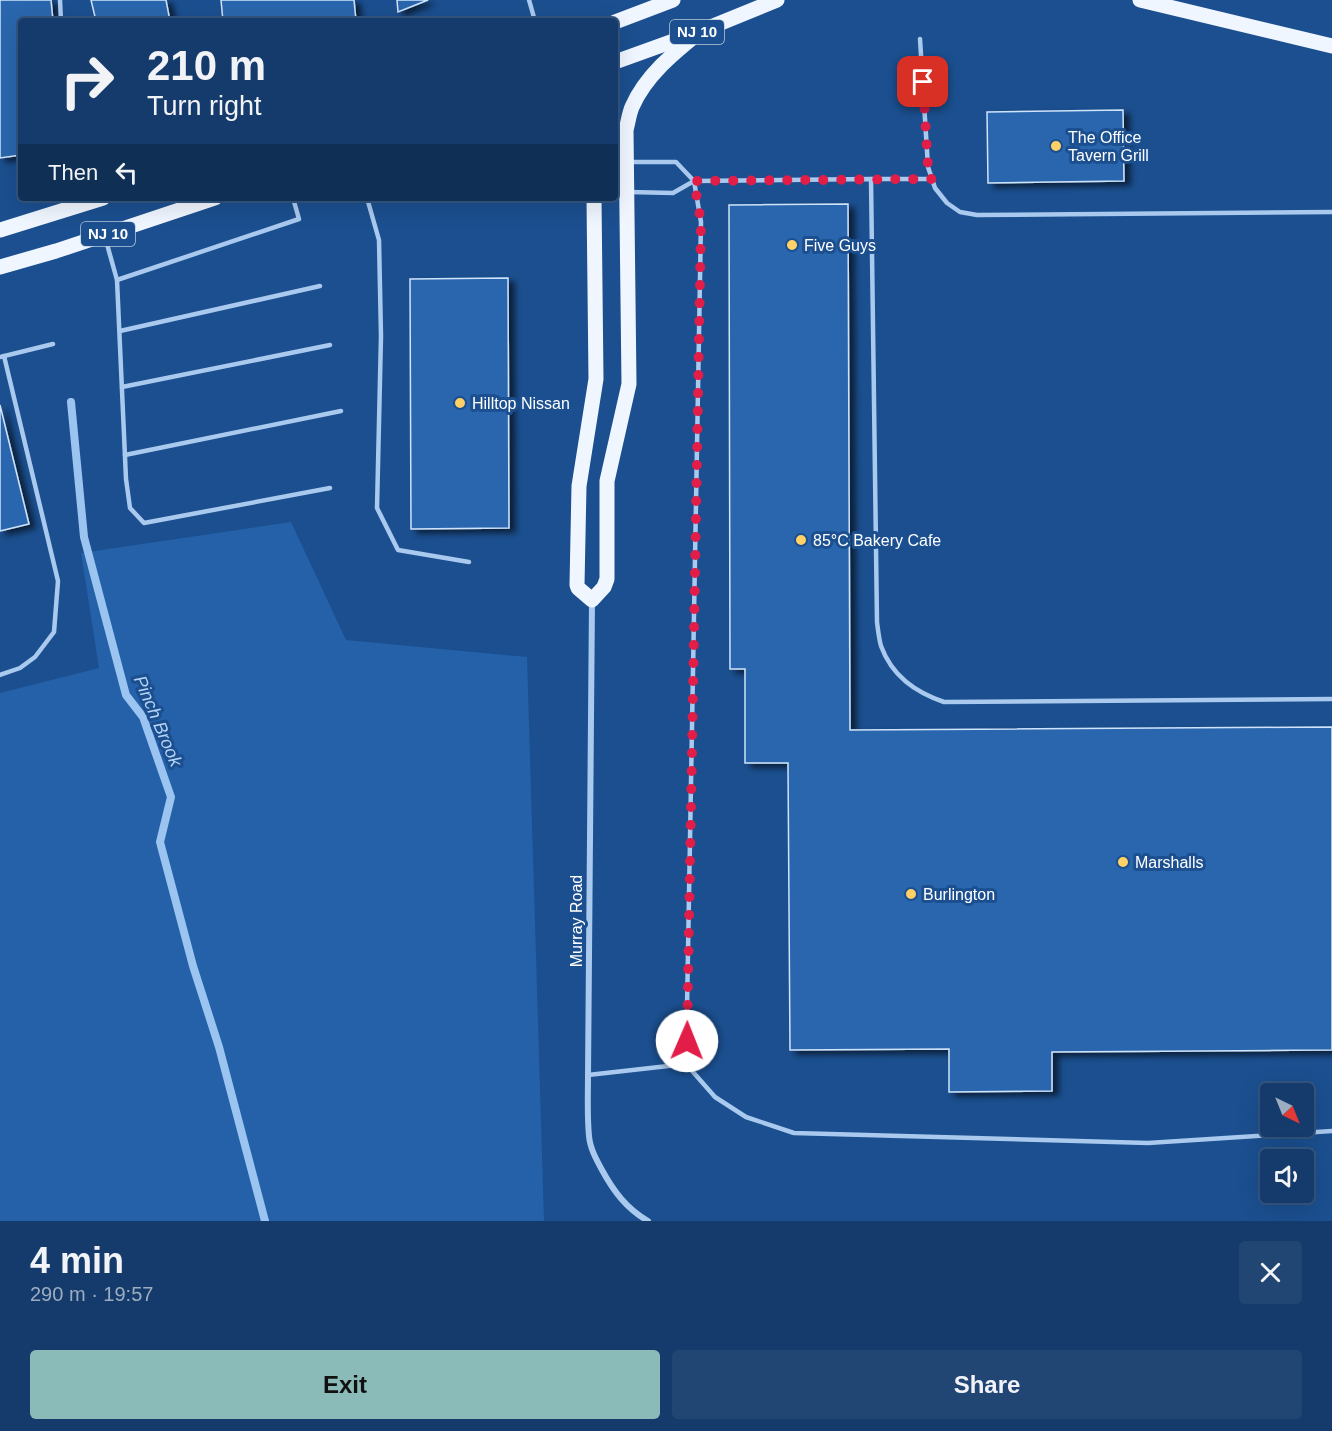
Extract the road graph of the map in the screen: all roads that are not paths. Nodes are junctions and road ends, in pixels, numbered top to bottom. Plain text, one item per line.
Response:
1 (60, 0) edge
2 (529, 0) edge
3 (673, 0) edge
4 (777, 0) edge
5 (1140, 0) edge
6 (61, 18) edge
7 (534, 18) edge
8 (618, 21) edge
9 (701, 31) junction
10 (920, 39) dead end
11 (1332, 46) edge
12 (618, 61) edge
13 (626, 162) junction
14 (871, 178) junction
15 (932, 179) junction
16 (694, 181) junction
17 (627, 192) junction
18 (85, 201) edge
19 (206, 201) edge
20 (294, 201) edge
21 (368, 201) edge
22 (594, 201) edge
23 (67, 204) edge
24 (1332, 212) edge
25 (0, 230) edge
26 (104, 235) junction
27 (0, 267) edge
28 (117, 280) junction
29 (320, 286) dead end
30 (120, 332) junction
31 (53, 344) dead end
32 (330, 345) dead end
33 (2, 356) edge
34 (122, 387) junction
35 (341, 411) dead end
36 (125, 455) junction
37 (330, 488) dead end
38 (469, 562) dead end
39 (592, 600) junction
40 (0, 675) edge
41 (1332, 699) edge
42 (686, 1064) junction
43 (588, 1075) junction
44 (1332, 1131) edge
45 (648, 1221) edge

1 - 6 lane
2 - 7 lane
3 - 8 main road, NJ 10
4 - 9 main road, NJ 10
5 - 11 main road
9 - 12 main road, NJ 10
9 - 13 main road
10 - 15 lane
13 - 16 lane
13 - 17 main road
14 - 15 lane
14 - 16 lane
14 - 41 lane
15 - 24 lane
16 - 17 lane
16 - 42 lane
17 - 39 main road
18 - 23 main road, NJ 10
19 - 26 main road, NJ 10
20 - 28 lane
21 - 38 lane
22 - 39 main road
23 - 25 main road, NJ 10
26 - 27 main road, NJ 10
26 - 28 lane
28 - 30 lane
29 - 30 lane
30 - 34 lane
31 - 33 lane
32 - 34 lane
33 - 40 lane
34 - 36 lane
35 - 36 lane
36 - 37 lane
39 - 43 street, Murray Road
42 - 43 lane
42 - 44 lane
43 - 45 street, Murray Road

